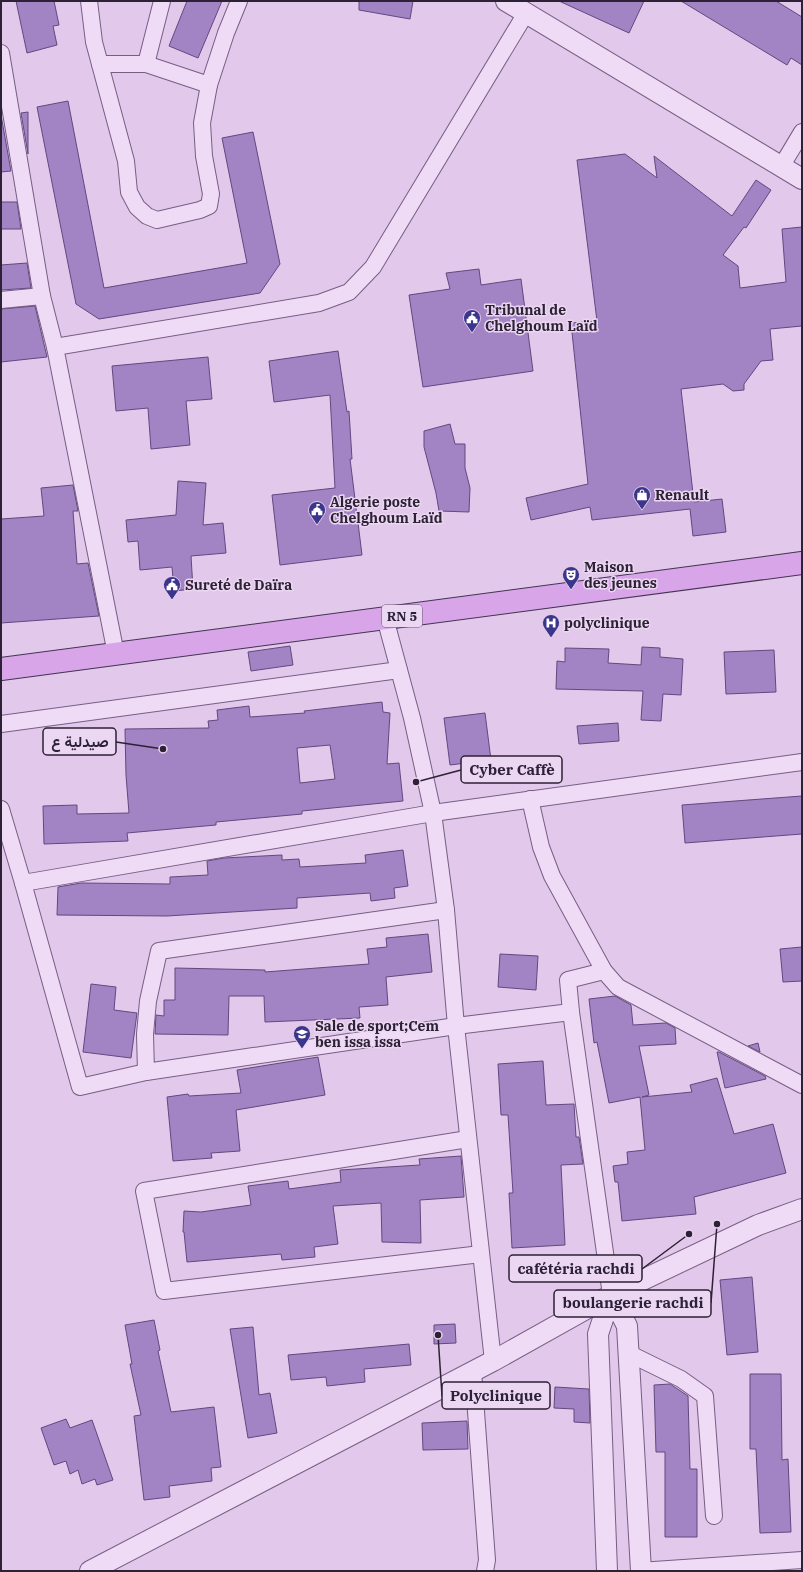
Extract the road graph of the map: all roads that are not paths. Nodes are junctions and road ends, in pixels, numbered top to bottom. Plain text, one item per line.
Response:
1 (89, 1) edge
2 (162, 1) edge
3 (238, 1) edge
4 (506, 1) edge
5 (526, 13) junction
6 (1, 53) edge
7 (100, 64) junction
8 (146, 64) junction
9 (209, 85) junction
10 (802, 132) edge
11 (781, 167) junction
12 (802, 179) edge
13 (42, 296) junction
14 (1, 300) edge
15 (56, 346) junction
16 (802, 563) edge
17 (385, 618) junction
18 (116, 654) junction
19 (1, 668) edge
20 (399, 670) junction
21 (1, 724) edge
22 (802, 762) edge
23 (530, 799) junction
24 (1, 809) edge
25 (433, 812) junction
26 (23, 883) junction
27 (446, 910) junction
28 (604, 971) junction
29 (571, 1012) junction
30 (456, 1026) junction
31 (146, 1072) junction
32 (802, 1085) edge
33 (468, 1139) junction
34 (802, 1209) edge
35 (481, 1254) junction
36 (611, 1295) junction
37 (628, 1353) junction
38 (493, 1361) junction
39 (473, 1371) junction
40 (714, 1516) dead end
41 (802, 1560) edge
42 (90, 1571) edge
43 (485, 1571) edge
44 (607, 1571) edge
45 (640, 1571) edge

1 - 7 street
2 - 8 street
3 - 9 street
4 - 5 street
5 - 11 street
5 - 15 street
6 - 13 street
7 - 8 street
7 - 9 street
8 - 9 street
10 - 11 street
11 - 12 street
13 - 14 street
13 - 15 street
15 - 18 street
16 - 17 main road, RN 5
17 - 18 main road, RN 5
17 - 20 street
18 - 19 main road, RN 5
20 - 21 street
20 - 25 street
22 - 23 street
23 - 25 street
23 - 28 street
24 - 26 street
25 - 26 street
25 - 27 street
26 - 31 street
27 - 30 street
27 - 31 street
28 - 29 street
28 - 32 street
29 - 30 street
29 - 36 street
30 - 31 street
30 - 33 street
33 - 35 street
33 - 35 street
34 - 36 street
35 - 38 street
36 - 37 street
36 - 38 street
36 - 44 street
37 - 40 street
37 - 45 street
38 - 39 street
39 - 42 street
39 - 43 street
41 - 45 street

